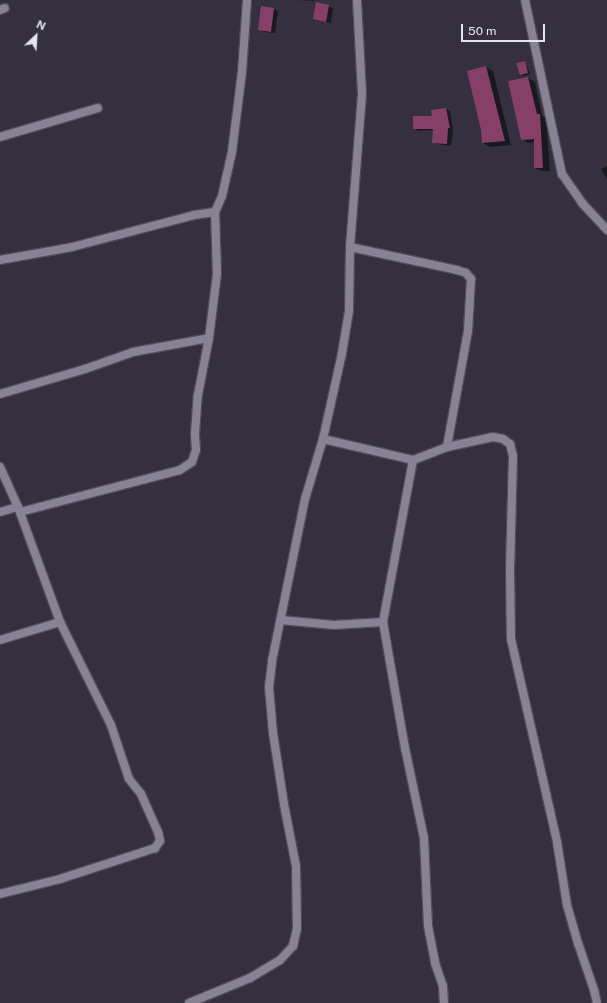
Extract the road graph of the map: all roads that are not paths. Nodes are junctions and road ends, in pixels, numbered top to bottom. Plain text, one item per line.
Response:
1 (247, 0) edge
2 (357, 0) edge
3 (525, 0) edge
4 (98, 108) dead end
5 (0, 137) edge
6 (215, 212) junction
7 (607, 230) edge
8 (350, 247) junction
9 (0, 260) edge
10 (209, 338) junction
11 (0, 394) edge
12 (323, 439) junction
13 (447, 447) junction
14 (414, 460) junction
15 (0, 468) edge
16 (19, 509) junction
17 (0, 512) edge
18 (281, 620) junction
19 (60, 622) junction
20 (383, 622) junction
21 (0, 640) edge
22 (0, 894) edge
23 (189, 1003) edge
24 (444, 1003) edge
25 (597, 1003) edge

1 - 6 street
2 - 8 street
3 - 7 street
4 - 5 street
6 - 9 street
6 - 10 street
8 - 12 street
8 - 13 street
10 - 11 street
10 - 16 street
12 - 14 street
12 - 18 street
13 - 14 street
13 - 25 street
14 - 20 street
15 - 16 street
16 - 17 street
16 - 19 street
18 - 20 street
18 - 23 street
19 - 21 street
19 - 22 street
20 - 24 street

